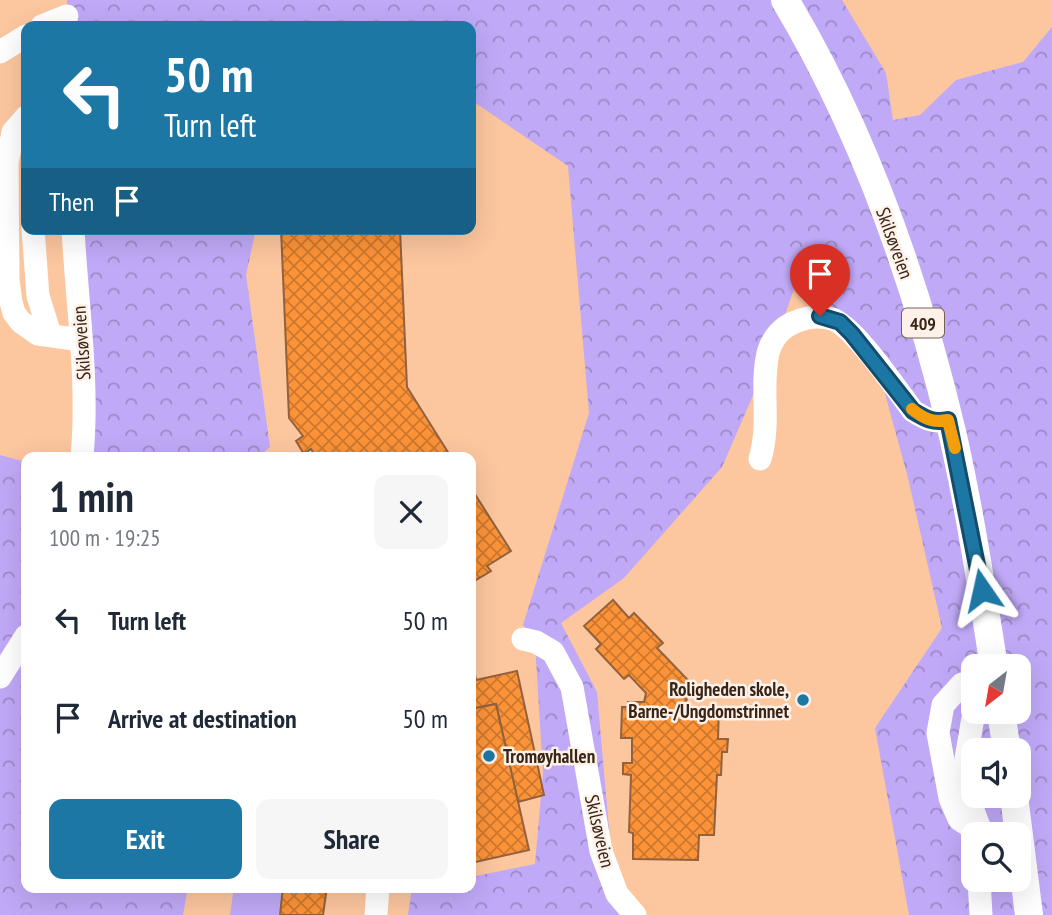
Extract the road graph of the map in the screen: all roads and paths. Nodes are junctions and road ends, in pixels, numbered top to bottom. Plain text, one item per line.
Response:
1 (785, 0) edge
2 (21, 39) edge
3 (0, 52) edge
4 (21, 123) edge
5 (33, 235) edge
6 (73, 235) edge
7 (50, 334) junction
8 (81, 340) junction
9 (948, 420) junction
10 (82, 452) edge
11 (761, 459) dead end
12 (523, 639) dead end
13 (21, 644) edge
14 (993, 654) edge
15 (0, 677) edge
16 (961, 685) edge
17 (972, 724) edge
18 (964, 822) edge
19 (977, 822) edge
20 (980, 892) edge
21 (1026, 892) edge
22 (378, 893) edge
23 (376, 915) edge
24 (635, 915) edge
25 (981, 915) edge
26 (1029, 915) edge

1 - 9 main road, Skilsøveien / 409
2 - 3 street
4 - 7 street
5 - 7 street
6 - 8 street, Skilsøveien
7 - 8 street
8 - 10 street, Skilsøveien
9 - 11 street
9 - 14 main road, Skilsøveien / 409
12 - 24 street, Skilsøveien
13 - 15 street
16 - 18 street
17 - 19 street
20 - 25 street
21 - 26 main road
22 - 23 street

